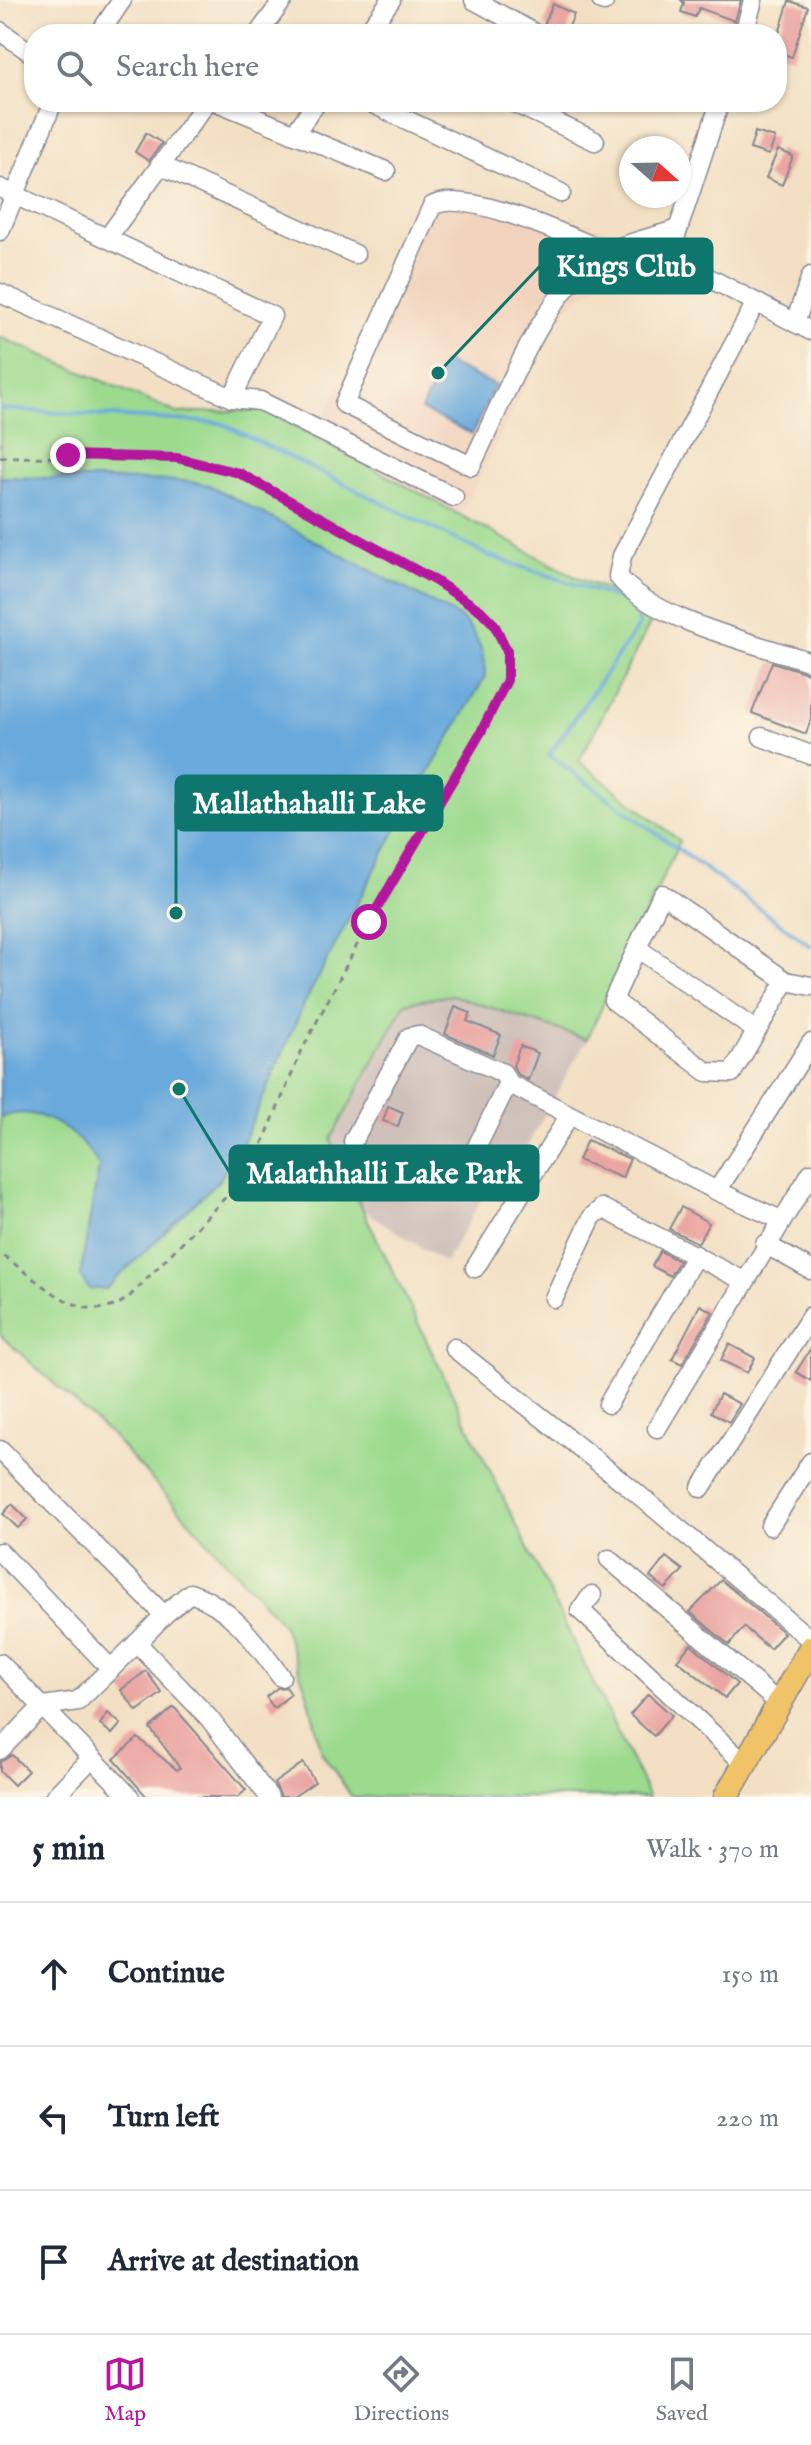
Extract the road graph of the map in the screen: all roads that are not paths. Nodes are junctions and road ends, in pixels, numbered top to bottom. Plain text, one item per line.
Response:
1 (122, 0) edge
2 (283, 0) edge
3 (391, 0) edge
4 (474, 0) edge
5 (753, 0) edge
6 (106, 24) edge
7 (265, 24) edge
8 (373, 24) edge
9 (518, 24) edge
10 (747, 24) edge
11 (0, 31) edge
12 (24, 48) edge
13 (48, 112) edge
14 (200, 112) edge
15 (241, 112) edge
16 (310, 112) edge
17 (390, 112) edge
18 (533, 112) edge
19 (717, 112) edge
20 (294, 134) junction
21 (595, 141) dead end
22 (160, 165) junction
23 (386, 171) dead end
24 (8, 192) edge
25 (561, 193) dead end
26 (678, 229) junction
27 (0, 231) edge
28 (108, 237) junction
29 (607, 252) junction
30 (355, 254) dead end
31 (811, 276) edge
32 (0, 293) edge
33 (755, 304) junction
34 (803, 327) edge
35 (232, 398) junction
36 (454, 497) dead end
37 (811, 662) edge
38 (762, 737) dead end
39 (811, 755) edge
40 (637, 948) junction
41 (786, 981) junction
42 (811, 986) edge
43 (755, 1030) junction
44 (811, 1043) edge
45 (508, 1083) junction
46 (569, 1116) junction
47 (353, 1141) dead end
48 (811, 1173) edge
49 (459, 1183) dead end
50 (717, 1191) junction
51 (781, 1220) junction
52 (765, 1244) junction
53 (696, 1255) junction
54 (475, 1268) dead end
55 (811, 1270) edge
56 (744, 1281) junction
57 (554, 1298) dead end
58 (811, 1316) edge
59 (454, 1348) dead end
60 (608, 1404) dead end
61 (657, 1428) dead end
62 (0, 1450) edge
63 (811, 1462) edge
64 (701, 1488) dead end
65 (770, 1526) dead end
66 (0, 1552) edge
67 (609, 1559) dead end
68 (592, 1595) dead end
69 (164, 1615) junction
70 (811, 1640) edge
71 (137, 1643) junction
72 (811, 1648) edge
73 (0, 1663) edge
74 (111, 1669) junction
75 (281, 1677) dead end
76 (780, 1704) junction
77 (43, 1706) junction
78 (0, 1750) edge
79 (92, 1758) junction
80 (746, 1765) junction
81 (54, 1797) edge
82 (130, 1797) edge
83 (269, 1797) edge
84 (726, 1797) edge

1 - 6 street
2 - 7 street
3 - 8 street
4 - 9 street
5 - 10 street
11 - 12 street
13 - 24 street
14 - 22 street
15 - 20 street
16 - 20 street
17 - 25 street
18 - 21 street
19 - 26 street
20 - 23 street
22 - 28 street
22 - 30 street
24 - 27 street
24 - 28 street
26 - 29 street
26 - 33 street
28 - 35 street
29 - 29 street
31 - 34 street
32 - 35 street
33 - 34 street
33 - 37 street
35 - 36 street
38 - 39 street
40 - 41 street
40 - 43 street
40 - 43 street
41 - 42 street
41 - 43 street
44 - 50 street
45 - 46 street
45 - 47 street
45 - 49 street
46 - 50 street
46 - 54 street
48 - 51 street
50 - 51 street
51 - 52 street
52 - 55 street
52 - 56 street
53 - 56 street
53 - 57 street
53 - 60 street
56 - 61 street
58 - 64 street
59 - 70 street
62 - 69 street
63 - 65 street
66 - 74 street
67 - 76 street
68 - 80 street
69 - 71 street
69 - 75 street
71 - 74 street
71 - 83 street
72 - 76 main road
73 - 77 street
74 - 77 street
76 - 80 main road
77 - 78 street
77 - 79 street
79 - 81 street
79 - 82 street
80 - 84 main road

